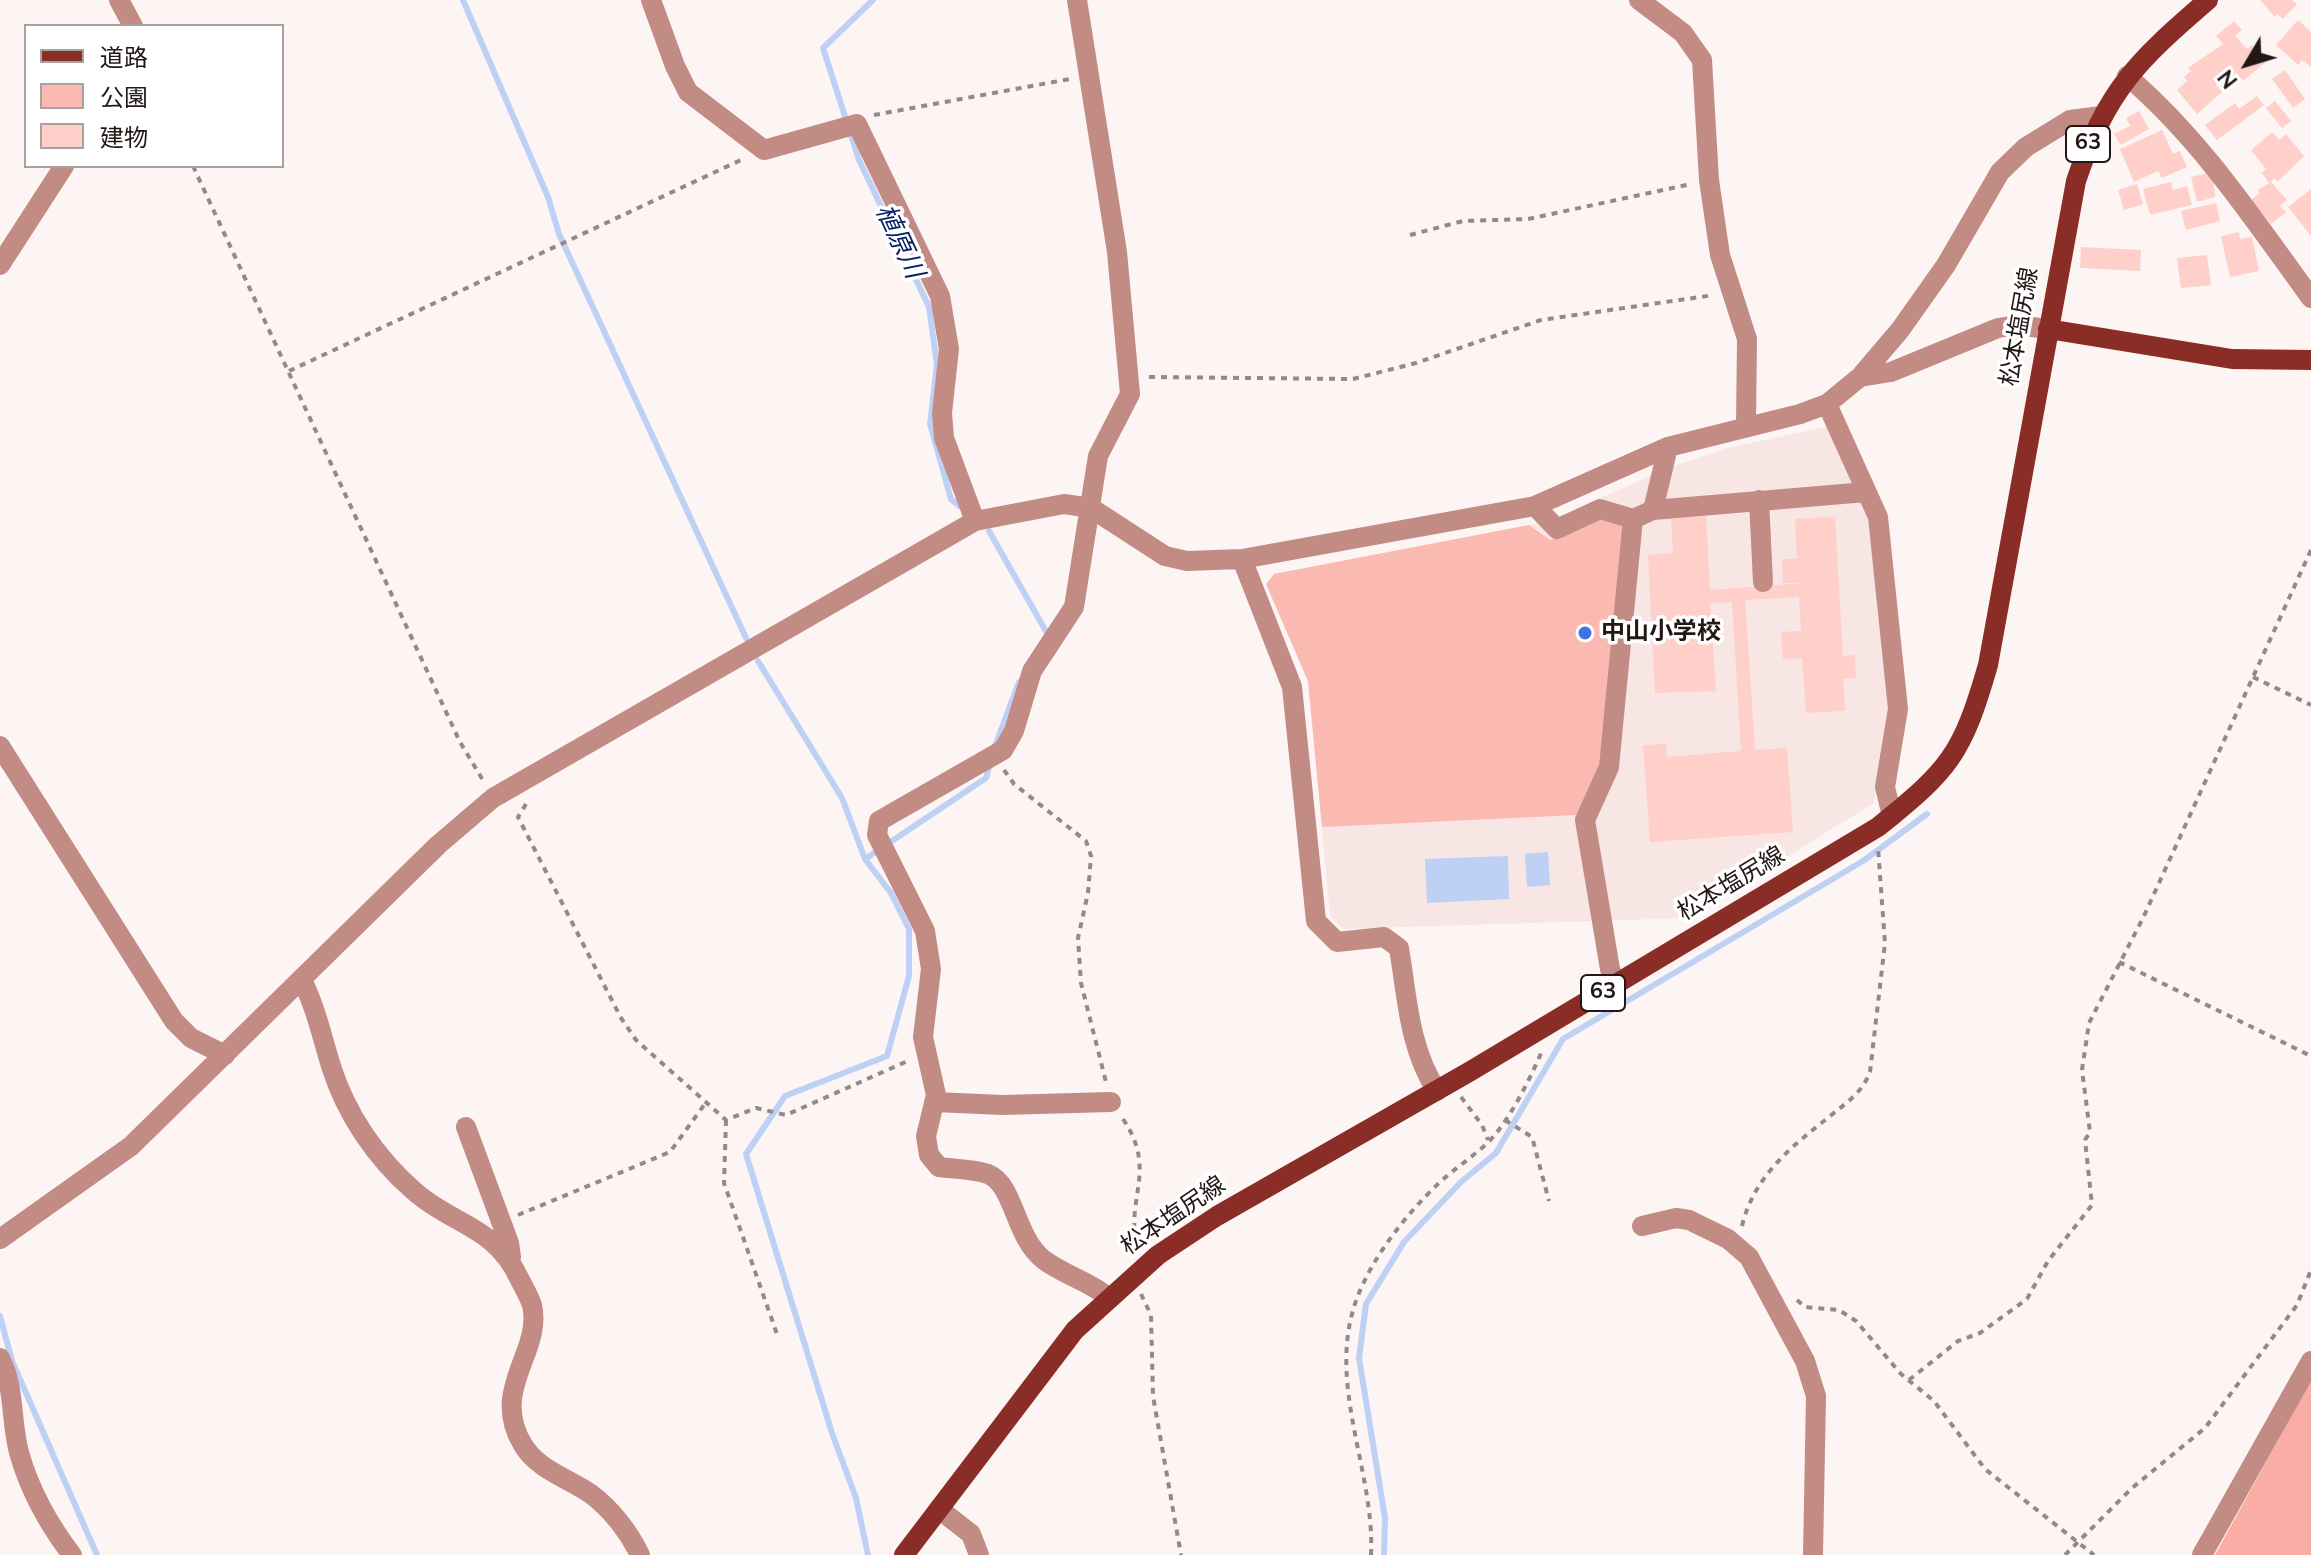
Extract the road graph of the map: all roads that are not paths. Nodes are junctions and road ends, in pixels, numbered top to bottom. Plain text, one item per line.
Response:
1 (119, 0) edge
2 (651, 0) edge
3 (1077, 0) edge
4 (1639, 0) edge
5 (2208, 0) edge
6 (132, 24) edge
7 (2127, 76) junction
8 (2101, 116) junction
9 (63, 168) edge
10 (0, 265) edge
11 (2311, 298) edge
12 (2048, 329) junction
13 (2311, 360) edge
14 (1860, 377) junction
15 (1827, 404) junction
16 (1746, 426) junction
17 (1668, 447) junction
18 (1866, 492) junction
19 (1759, 500) junction
20 (1535, 506) junction
21 (1091, 508) junction
22 (1653, 510) junction
23 (1633, 519) junction
24 (975, 521) junction
25 (1242, 559) junction
26 (1763, 582) dead end
27 (0, 746) edge
28 (1885, 822) junction
29 (302, 980) junction
30 (1616, 985) junction
31 (225, 1055) junction
32 (1443, 1087) junction
33 (934, 1102) junction
34 (1111, 1102) road end
35 (466, 1127) dead end
36 (1642, 1226) dead end
37 (0, 1239) edge
38 (511, 1261) junction
39 (1108, 1297) junction
40 (0, 1358) edge
41 (2311, 1361) edge
42 (939, 1509) junction
43 (72, 1555) edge
44 (640, 1555) edge
45 (904, 1555) edge
46 (979, 1555) edge
47 (1813, 1555) edge
48 (2202, 1555) edge

1 - 6 street
2 - 24 street
3 - 21 street
4 - 16 street
5 - 7 main road, 松本塩尻線 / 63
7 - 8 main road, 松本塩尻線 / 63
7 - 11 street
8 - 12 main road, 松本塩尻線 / 63
8 - 14 street
9 - 10 street
12 - 13 main road
12 - 14 street
12 - 28 main road, 松本塩尻線 / 63
14 - 15 street
15 - 16 street
15 - 18 street
16 - 17 street
17 - 20 street
17 - 22 street
18 - 19 street
18 - 28 street
19 - 22 street
19 - 26 street
20 - 23 street
20 - 25 street
21 - 24 street
21 - 25 street
21 - 33 street
22 - 23 street
23 - 30 street
24 - 29 street
25 - 32 street
27 - 31 street
28 - 30 main road, 松本塩尻線 / 63
29 - 31 street
29 - 38 street
30 - 32 main road, 松本塩尻線 / 63
31 - 37 street
32 - 39 main road, 松本塩尻線 / 63
33 - 34 street
33 - 39 street
35 - 38 street
36 - 47 street
38 - 44 street
39 - 42 main road, 松本塩尻線 / 63
40 - 43 street
41 - 48 street
42 - 45 main road, 松本塩尻線 / 63
42 - 46 street

